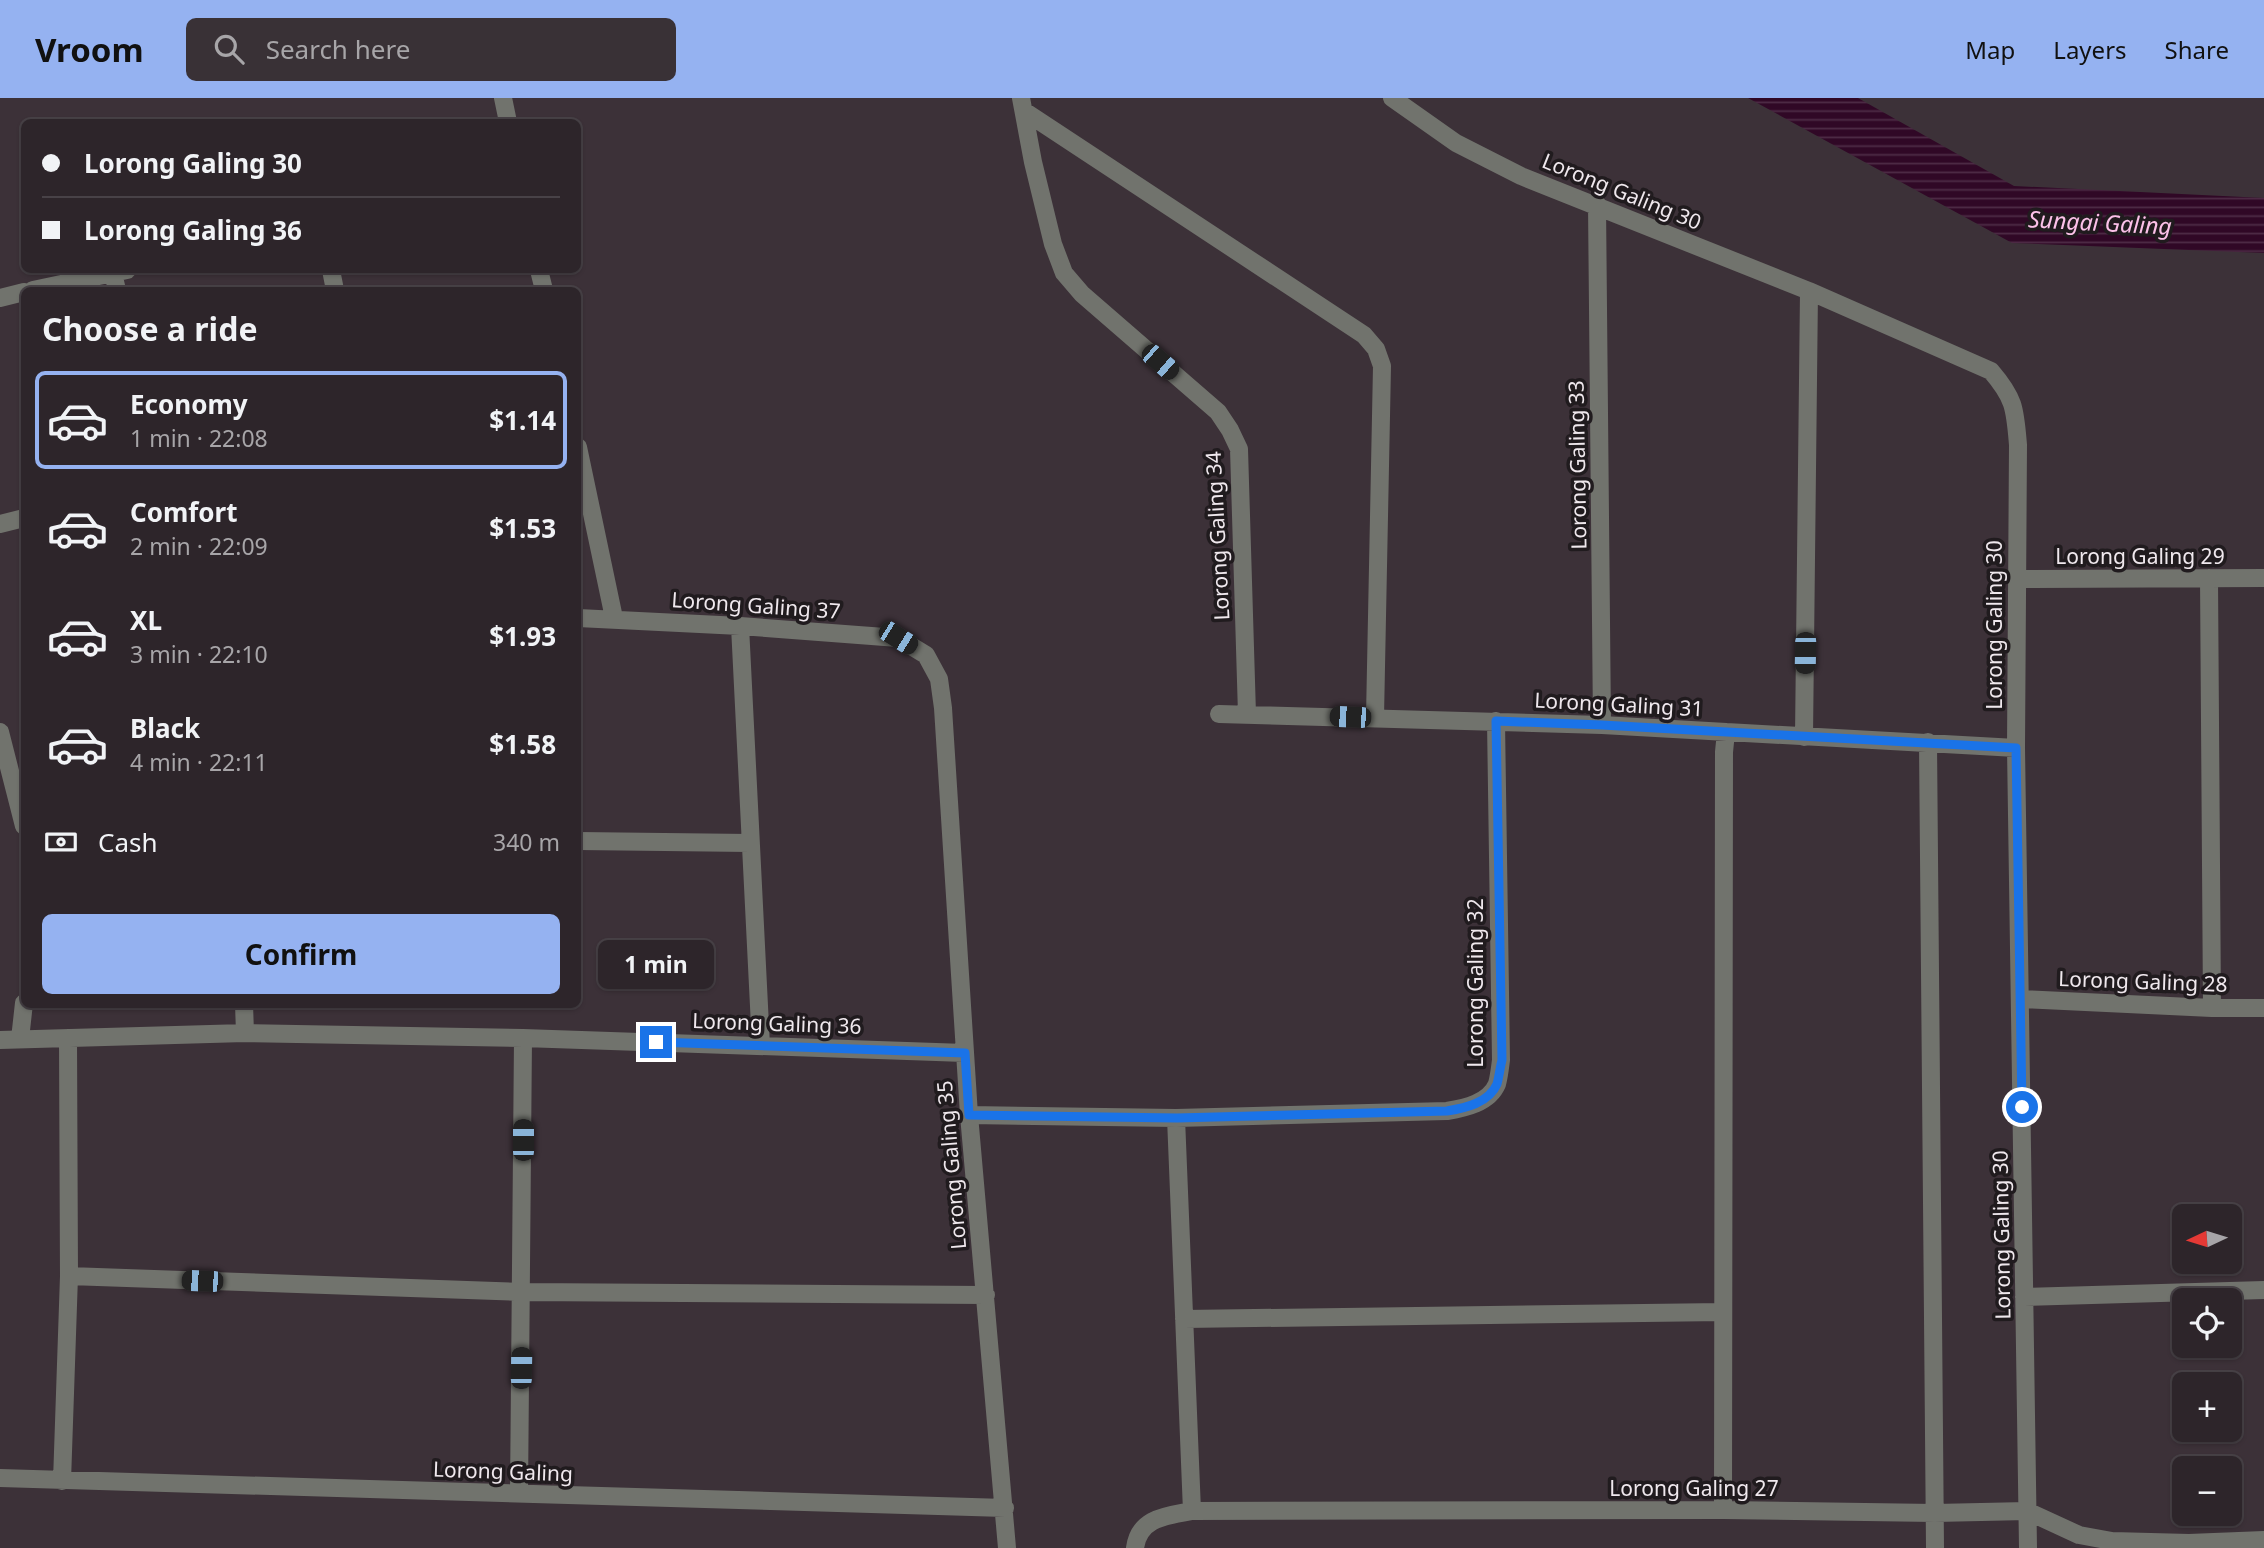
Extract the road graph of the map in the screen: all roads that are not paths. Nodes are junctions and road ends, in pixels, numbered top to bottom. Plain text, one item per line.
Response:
1 (503, 98) edge
2 (1392, 98) edge
3 (1022, 105) edge
4 (507, 119) edge
5 (1597, 204) junction
6 (119, 278) edge
7 (54, 287) edge
8 (1809, 291) junction
9 (21, 293) edge
10 (0, 298) edge
11 (581, 461) edge
12 (21, 520) edge
13 (0, 524) edge
14 (2209, 578) junction
15 (2264, 578) edge
16 (2017, 579) junction
17 (581, 618) edge
18 (614, 618) junction
19 (740, 626) junction
20 (926, 655) joint
21 (1219, 714) dead end
22 (1247, 714) junction
23 (1375, 717) junction
24 (1496, 721) junction
25 (1602, 725) junction
26 (0, 732) edge
27 (1726, 733) junction
28 (1804, 737) junction
29 (1928, 742) junction
30 (2016, 748) junction
31 (21, 814) edge
32 (581, 841) edge
33 (750, 842) junction
34 (2021, 999) junction
35 (23, 1008) edge
36 (244, 1008) edge
37 (2212, 1008) junction
38 (2264, 1008) edge
39 (245, 1033) junction
40 (68, 1038) junction
41 (523, 1038) junction
42 (20, 1039) junction
43 (0, 1040) edge
44 (761, 1046) junction
45 (965, 1053) junction
46 (969, 1115) junction
47 (1177, 1118) junction
48 (68, 1276) junction
49 (2264, 1290) edge
50 (522, 1292) junction
51 (986, 1294) junction
52 (2024, 1297) junction
53 (1723, 1312) junction
54 (1184, 1319) junction
55 (0, 1478) edge
56 (62, 1481) junction
57 (519, 1494) junction
58 (1005, 1508) junction
59 (1723, 1510) junction
60 (1192, 1511) junction
61 (2027, 1511) junction
62 (1936, 1513) junction
63 (2264, 1540) edge
64 (1007, 1548) edge
65 (1135, 1548) edge
66 (1936, 1548) edge
67 (2028, 1548) edge

1 - 4 street
2 - 5 street, Lorong Galing 30
3 - 22 street, Lorong Galing 34
3 - 23 street
5 - 8 street, Lorong Galing 30
5 - 25 street, Lorong Galing 33
6 - 7 street
8 - 16 street, Lorong Galing 30
8 - 28 street
9 - 10 street
11 - 18 street
12 - 13 street
14 - 15 street, Lorong Galing 29
14 - 16 street, Lorong Galing 29
14 - 37 street
16 - 30 street, Lorong Galing 30
17 - 18 street, Lorong Galing 37
18 - 19 street, Lorong Galing 37
19 - 20 street, Lorong Galing 37
19 - 33 street
20 - 45 street, Lorong Galing 35
21 - 22 street, Lorong Galing 31
22 - 23 street, Lorong Galing 31
23 - 24 street, Lorong Galing 31
24 - 25 street, Lorong Galing 31
24 - 47 street, Lorong Galing 32
25 - 27 street, Lorong Galing 31
26 - 31 street
27 - 28 street, Lorong Galing 31
27 - 53 street
28 - 29 street, Lorong Galing 31
29 - 30 street, Lorong Galing 31
29 - 62 street
30 - 34 street, Lorong Galing 30
32 - 33 street
33 - 44 street
34 - 37 street, Lorong Galing 28
34 - 52 street, Lorong Galing 30
35 - 42 street
36 - 39 street
37 - 38 street, Lorong Galing 28
39 - 40 street, Lorong Galing 36
39 - 41 street, Lorong Galing 36
40 - 42 street, Lorong Galing 36
40 - 48 street
41 - 44 street, Lorong Galing 36
41 - 50 street
42 - 43 street, Lorong Galing 36
44 - 45 street, Lorong Galing 36
45 - 46 street, Lorong Galing 35
46 - 47 street, Lorong Galing 32
46 - 51 street, Lorong Galing 35
47 - 54 street
48 - 50 street
48 - 56 street
49 - 52 street
50 - 51 street
50 - 57 street
51 - 58 street, Lorong Galing 35
52 - 61 street, Lorong Galing 30
53 - 54 street
53 - 59 street
54 - 60 street
55 - 56 street, Lorong Galing
56 - 57 street, Lorong Galing
57 - 58 street, Lorong Galing
58 - 64 street, Lorong Galing 35
59 - 60 street, Lorong Galing 27
59 - 62 street, Lorong Galing 27
60 - 65 street, Lorong Galing 27
61 - 62 street, Lorong Galing 27
61 - 63 street, Lorong Galing 27
61 - 67 street, Lorong Galing 30
62 - 66 street

